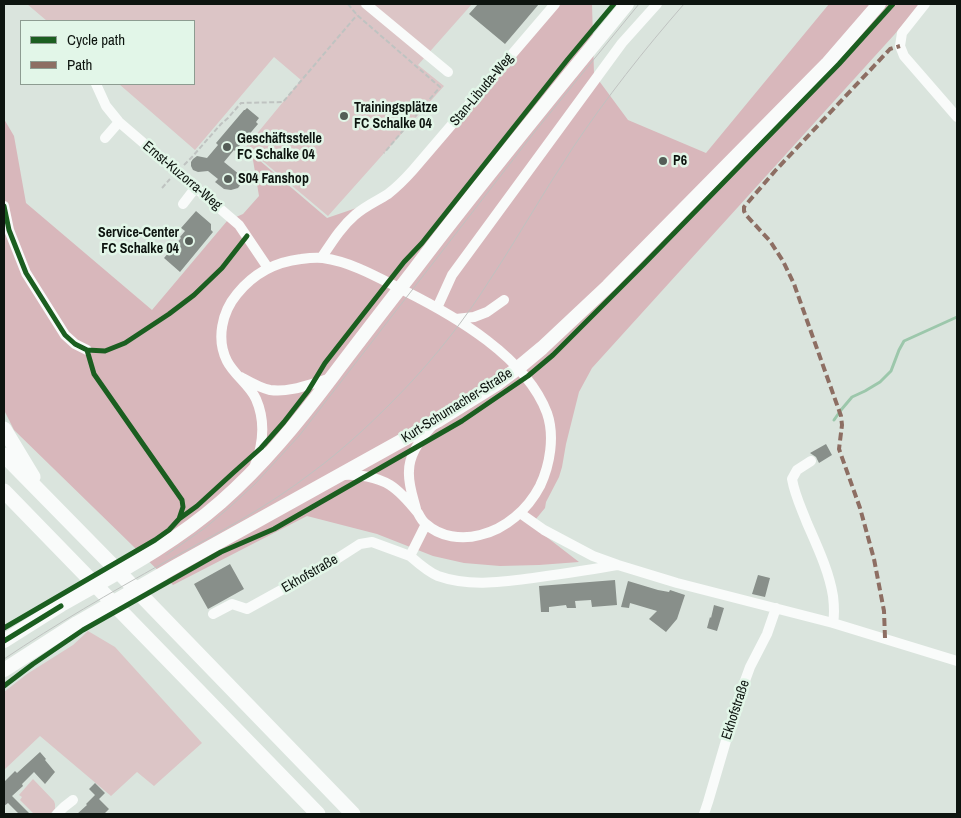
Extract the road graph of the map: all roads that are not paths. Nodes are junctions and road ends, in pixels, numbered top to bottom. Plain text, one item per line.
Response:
1 (366, 4) edge
2 (555, 4) edge
3 (628, 4) edge
4 (657, 4) edge
5 (879, 4) edge
6 (925, 4) edge
7 (448, 72) dead end
8 (96, 85) edge
9 (957, 117) edge
10 (119, 122) junction
11 (105, 138) dead end
12 (196, 188) junction
13 (183, 204) dead end
14 (4, 206) edge
15 (322, 257) junction
16 (268, 268) junction
17 (504, 300) dead end
18 (437, 308) junction
19 (456, 319) junction
20 (87, 350) dead end
21 (238, 375) junction
22 (332, 378) junction
23 (437, 421) junction
24 (4, 429) edge
25 (4, 455) edge
26 (811, 461) dead end
27 (253, 472) junction
28 (339, 475) junction
29 (4, 491) edge
30 (49, 501) junction
31 (417, 513) junction
32 (520, 513) junction
33 (426, 524) junction
34 (410, 556) junction
35 (618, 565) junction
36 (776, 608) junction
37 (213, 614) dead end
38 (833, 623) junction
39 (4, 641) edge
40 (957, 661) edge
41 (4, 670) edge
42 (73, 800) dead end
43 (57, 814) edge
44 (318, 814) edge
45 (353, 814) edge
46 (704, 814) edge

1 - 7 street
2 - 15 street, Stan-Libuda-Weg
3 - 22 main road
4 - 18 street
5 - 23 main road, Kurt-Schumacher-Straße
6 - 9 street
8 - 10 street, Ernst-Kuzorra-Weg
10 - 11 street
10 - 12 street, Ernst-Kuzorra-Weg
12 - 13 street
12 - 16 street, Ernst-Kuzorra-Weg
14 - 20 street
15 - 16 street
15 - 18 street
16 - 21 street
17 - 19 street
18 - 19 street
19 - 32 street
21 - 22 street
21 - 27 street
22 - 27 main road
23 - 28 main road, Kurt-Schumacher-Straße
23 - 31 street
24 - 30 highway
25 - 30 highway
26 - 38 street
27 - 39 main road
28 - 31 street
28 - 41 main road, Kurt-Schumacher-Straße
29 - 44 highway
30 - 45 highway
31 - 33 street
32 - 33 street
32 - 35 street, Ekhofstraße
33 - 34 street
34 - 35 street, Ekhofstraße
34 - 37 street, Ekhofstraße
35 - 36 street, Ekhofstraße
36 - 38 street, Ekhofstraße
36 - 46 street, Ekhofstraße
38 - 40 street, Ekhofstraße
42 - 43 street

